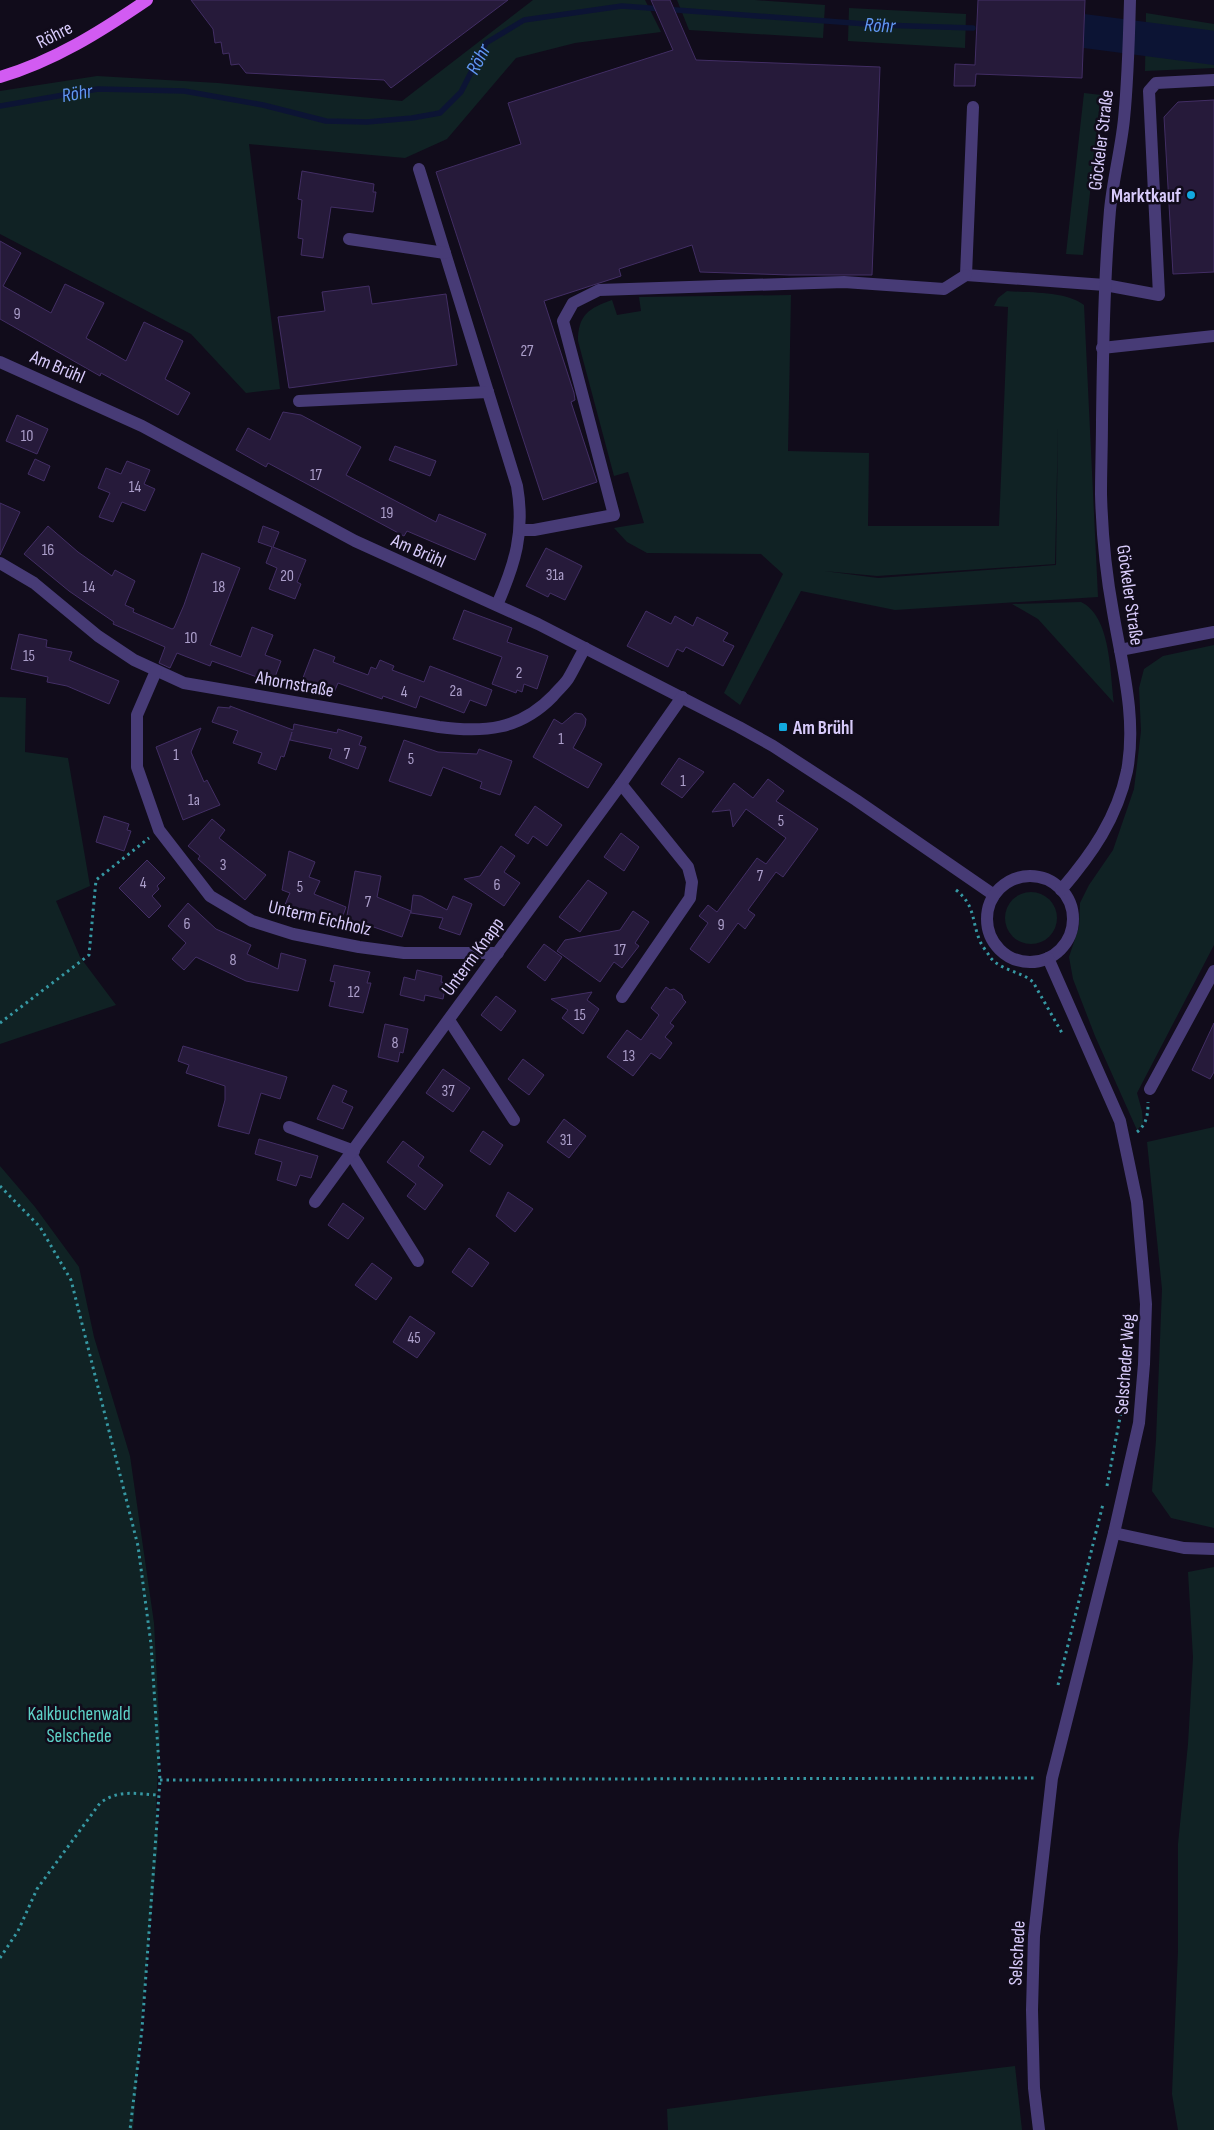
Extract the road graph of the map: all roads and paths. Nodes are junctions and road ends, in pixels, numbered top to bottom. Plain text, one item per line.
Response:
1 (147, 0) edge
2 (1130, 0) edge
3 (0, 77) edge
4 (1214, 80) edge
5 (973, 107) dead end
6 (419, 169) dead end
7 (349, 239) dead end
8 (445, 253) junction
9 (966, 275) junction
10 (1104, 286) junction
11 (1214, 336) edge
12 (1102, 348) junction
13 (0, 362) edge
14 (488, 392) junction
15 (299, 401) dead end
16 (520, 530) junction
17 (0, 563) edge
18 (497, 605) junction
19 (1214, 632) edge
20 (585, 648) junction
21 (1120, 650) junction
22 (156, 671) junction
23 (682, 697) junction
24 (621, 784) junction
25 (159, 830) junction
26 (955, 889) dead end
27 (1061, 890) junction
28 (994, 896) junction
29 (498, 953) junction
30 (1048, 958) junction
31 (1214, 971) edge
32 (622, 997) dead end
33 (449, 1020) junction
34 (0, 1023) edge
35 (1066, 1039) dead end
36 (1150, 1089) joint
37 (514, 1120) dead end
38 (289, 1127) dead end
39 (1125, 1143) junction
40 (352, 1153) junction
41 (0, 1186) edge
42 (315, 1202) dead end
43 (418, 1261) dead end
44 (1126, 1372) dead end
45 (1105, 1494) dead end
46 (1103, 1503) dead end
47 (1114, 1533) junction
48 (1214, 1549) edge
49 (1056, 1691) dead end
50 (1052, 1778) joint
51 (160, 1780) junction
52 (1037, 1787) dead end
53 (158, 1794) junction
54 (0, 1958) edge
55 (130, 2130) edge
56 (1039, 2130) edge

1 - 3 main road, Röhre
2 - 10 street, Göckeler Straße
4 - 10 street
5 - 9 street
6 - 8 street
7 - 8 street
8 - 14 street
9 - 10 street
9 - 16 street
10 - 12 street, Göckeler Straße
11 - 12 street
12 - 21 street, Göckeler Straße
13 - 18 street, Am Brühl
14 - 15 street
14 - 16 street
16 - 18 street
17 - 22 street, Ahornstraße
18 - 20 street, Am Brühl
19 - 21 street
20 - 22 street, Ahornstraße
20 - 23 street, Am Brühl
21 - 27 street, Göckeler Straße
22 - 25 street, Unterm Eichholz
23 - 24 street, Unterm Knapp
23 - 28 street, Am Brühl
24 - 29 street, Unterm Knapp
24 - 32 street
25 - 29 street, Unterm Eichholz
25 - 34 path
26 - 35 path
27 - 28 street
27 - 30 street
28 - 30 street
29 - 33 street, Unterm Knapp
30 - 39 street, Selscheder Weg
31 - 36 street
33 - 37 street
33 - 40 street, Unterm Knapp
36 - 39 path
38 - 40 street
39 - 47 street, Selscheder Weg
40 - 42 street, Unterm Knapp
40 - 43 street
41 - 51 path
44 - 45 path
46 - 49 path
47 - 48 street
47 - 50 street, Selscheder Weg
50 - 56 street, Selschede
51 - 52 path
51 - 53 path
53 - 54 path
53 - 55 path

